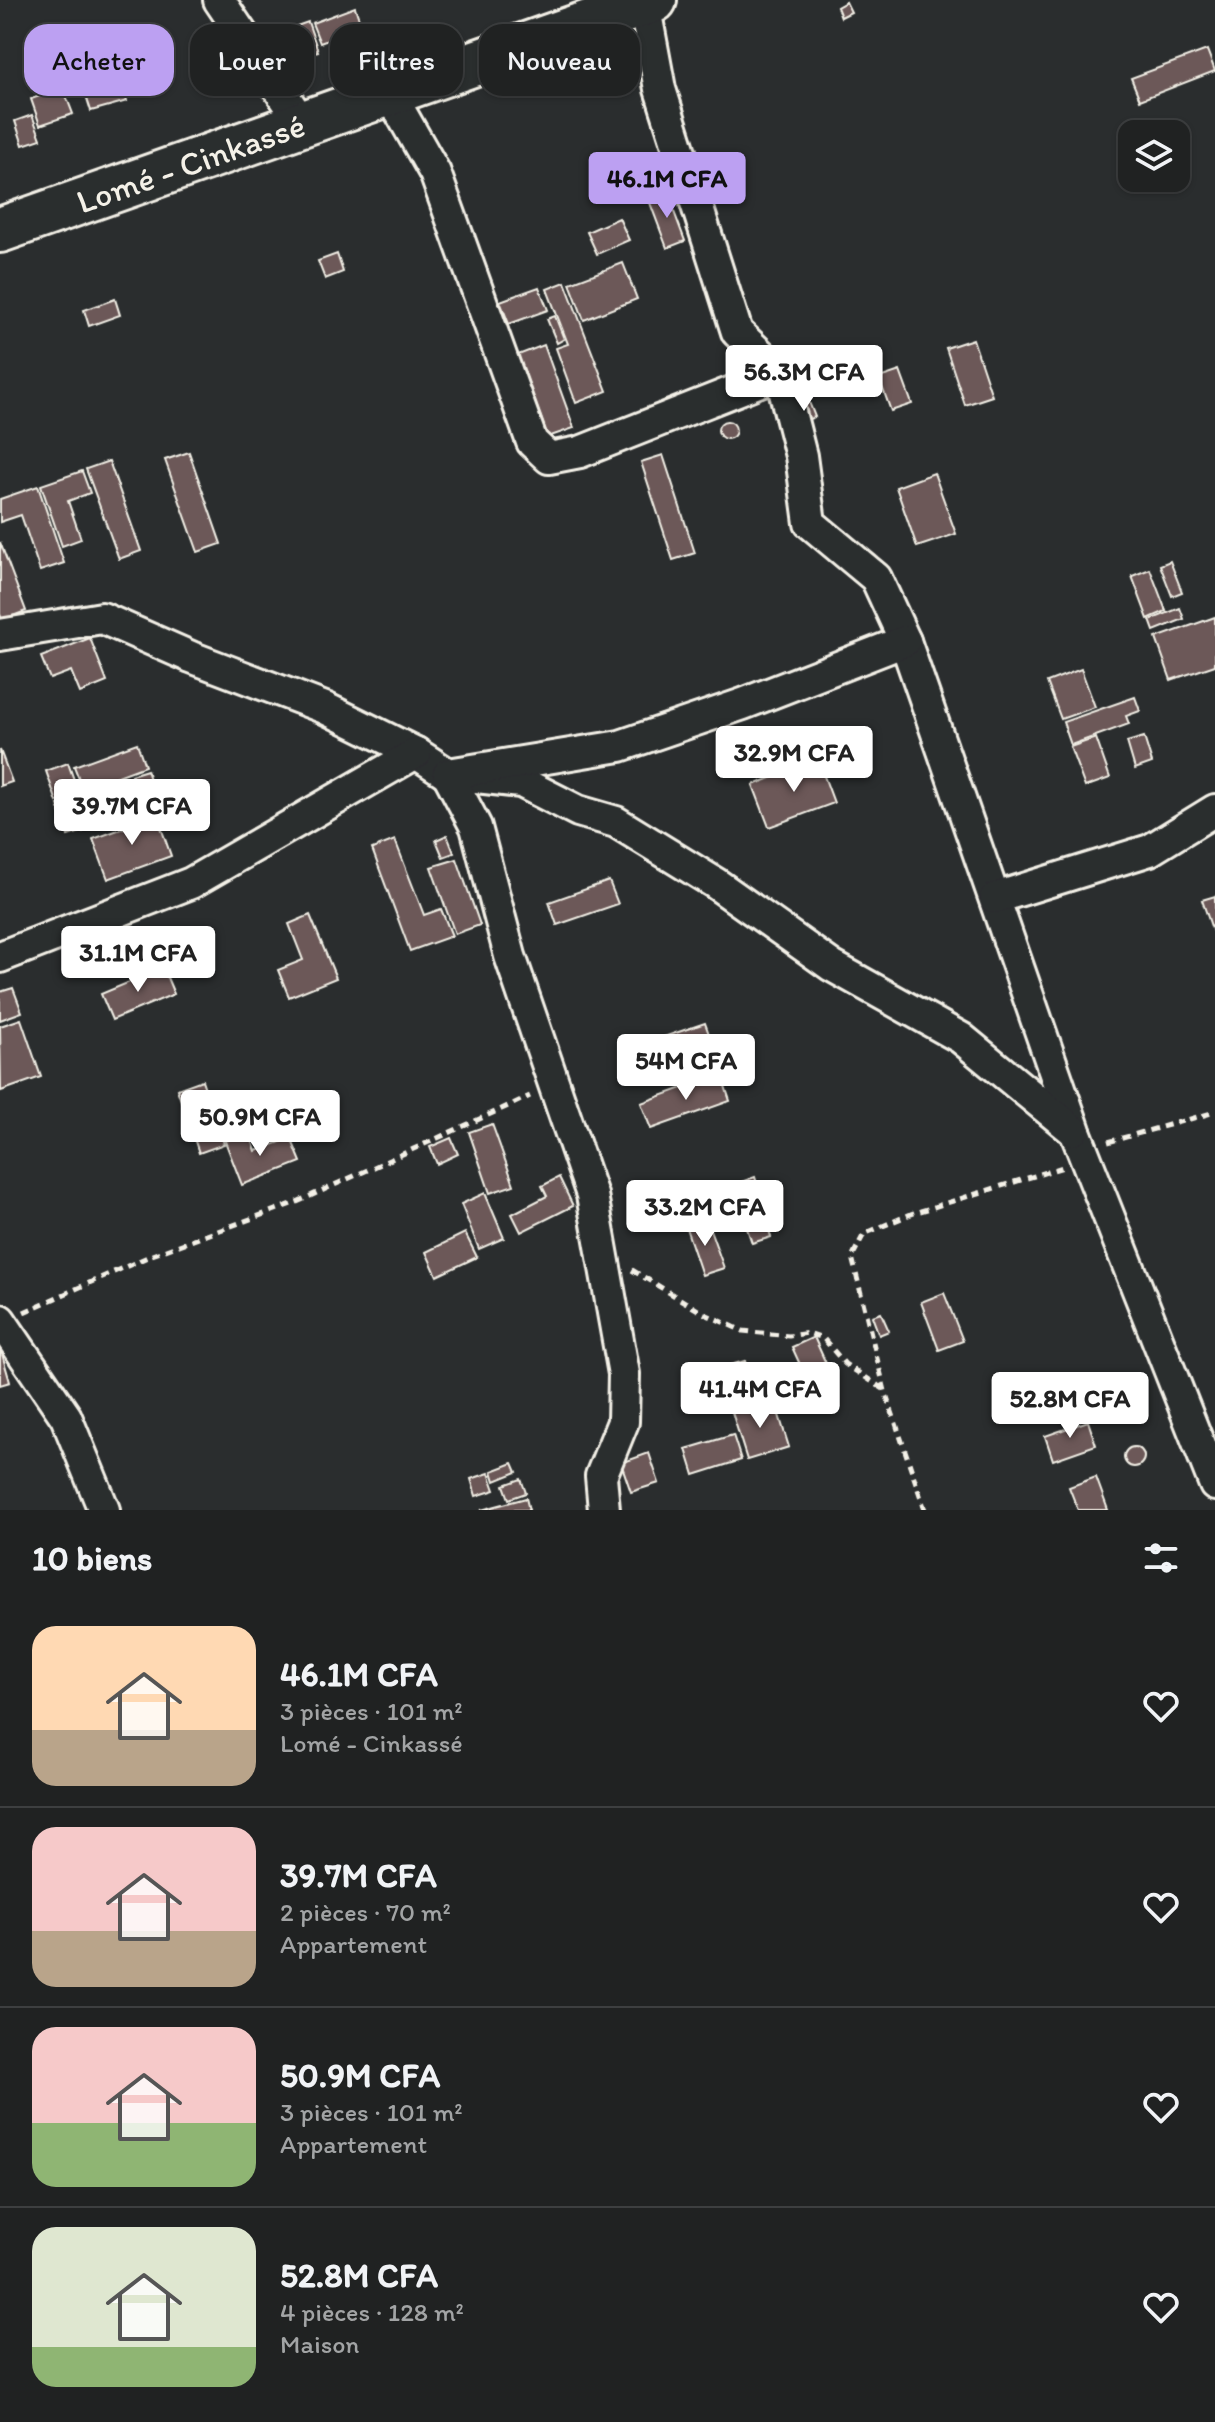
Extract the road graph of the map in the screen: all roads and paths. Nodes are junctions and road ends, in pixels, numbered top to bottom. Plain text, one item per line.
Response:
1 (219, 0) edge
2 (649, 2) edge
3 (601, 9) edge
4 (463, 63) edge
5 (378, 96) edge
6 (391, 96) edge
7 (302, 123) junction
8 (0, 230) edge
9 (780, 373) junction
10 (0, 635) edge
11 (905, 641) junction
12 (416, 753) junction
13 (448, 774) junction
14 (1215, 810) edge
15 (995, 898) junction
16 (0, 957) edge
17 (555, 1086) junction
18 (1215, 1112) edge
19 (1081, 1147) junction
20 (602, 1249) junction
21 (1, 1321) edge
22 (885, 1391) junction
23 (1215, 1485) edge
24 (104, 1510) edge
25 (604, 1510) edge
26 (925, 1510) edge

1 - 7 street
2 - 3 highway, Lomé - Cinkassé
2 - 9 street
3 - 4 highway, Lomé - Cinkassé
5 - 7 highway, Lomé - Cinkassé
6 - 9 street
7 - 8 highway, Lomé - Cinkassé
9 - 11 street
10 - 12 street
11 - 13 street
11 - 15 street
12 - 13 street
12 - 16 street
13 - 17 street
13 - 19 street
14 - 15 street
15 - 19 street
17 - 20 street
17 - 21 path
18 - 19 path
19 - 22 path
19 - 23 street
20 - 22 path
20 - 25 street
21 - 24 street
22 - 26 path

